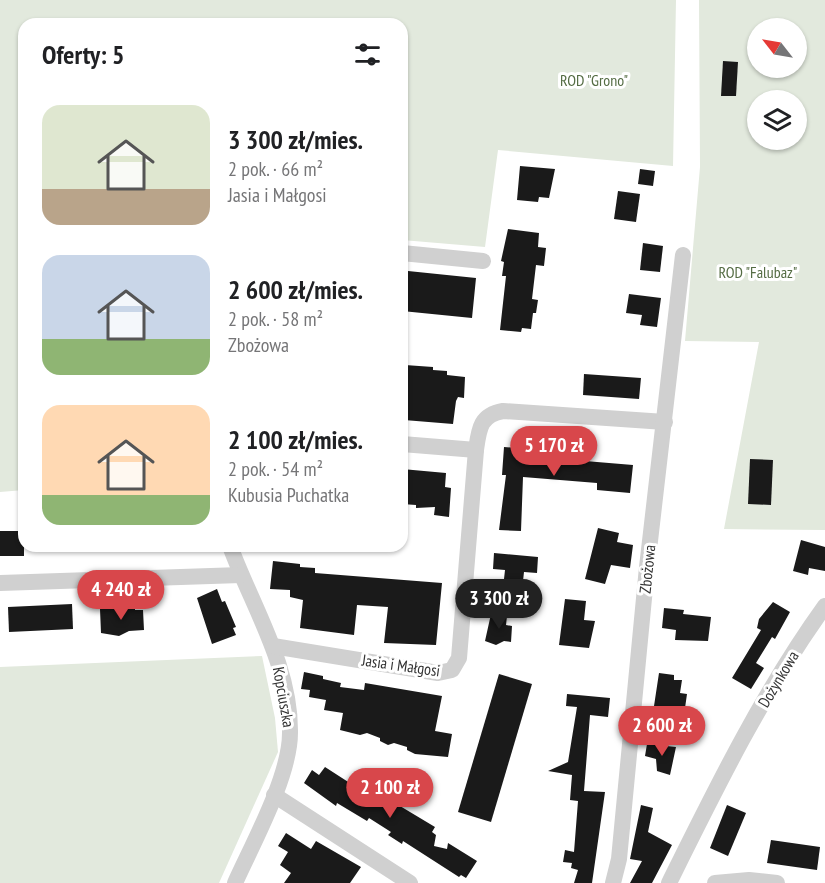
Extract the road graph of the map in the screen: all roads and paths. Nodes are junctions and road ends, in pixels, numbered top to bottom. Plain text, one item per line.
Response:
1 (408, 254) edge
2 (683, 255) dead end
3 (483, 261) dead end
4 (665, 422) junction
5 (408, 444) edge
6 (476, 450) junction
7 (232, 552) edge
8 (241, 575) junction
9 (0, 583) edge
10 (825, 606) edge
11 (273, 646) junction
12 (274, 795) junction
13 (236, 883) edge
14 (410, 883) edge
15 (613, 883) edge
16 (669, 883) edge
17 (715, 883) edge
18 (777, 883) edge

1 - 3 street
2 - 4 street, Zbożowa
4 - 6 street, Jasia i Małgosi
4 - 15 street, Zbożowa
5 - 6 street
6 - 11 street, Jasia i Małgosi
7 - 8 street, Kopciuszka
8 - 9 street
8 - 11 street, Kopciuszka
10 - 16 street, Dożynkowa
11 - 12 street, Kopciuszka
12 - 13 street, Kopciuszka
12 - 14 street
17 - 18 street

